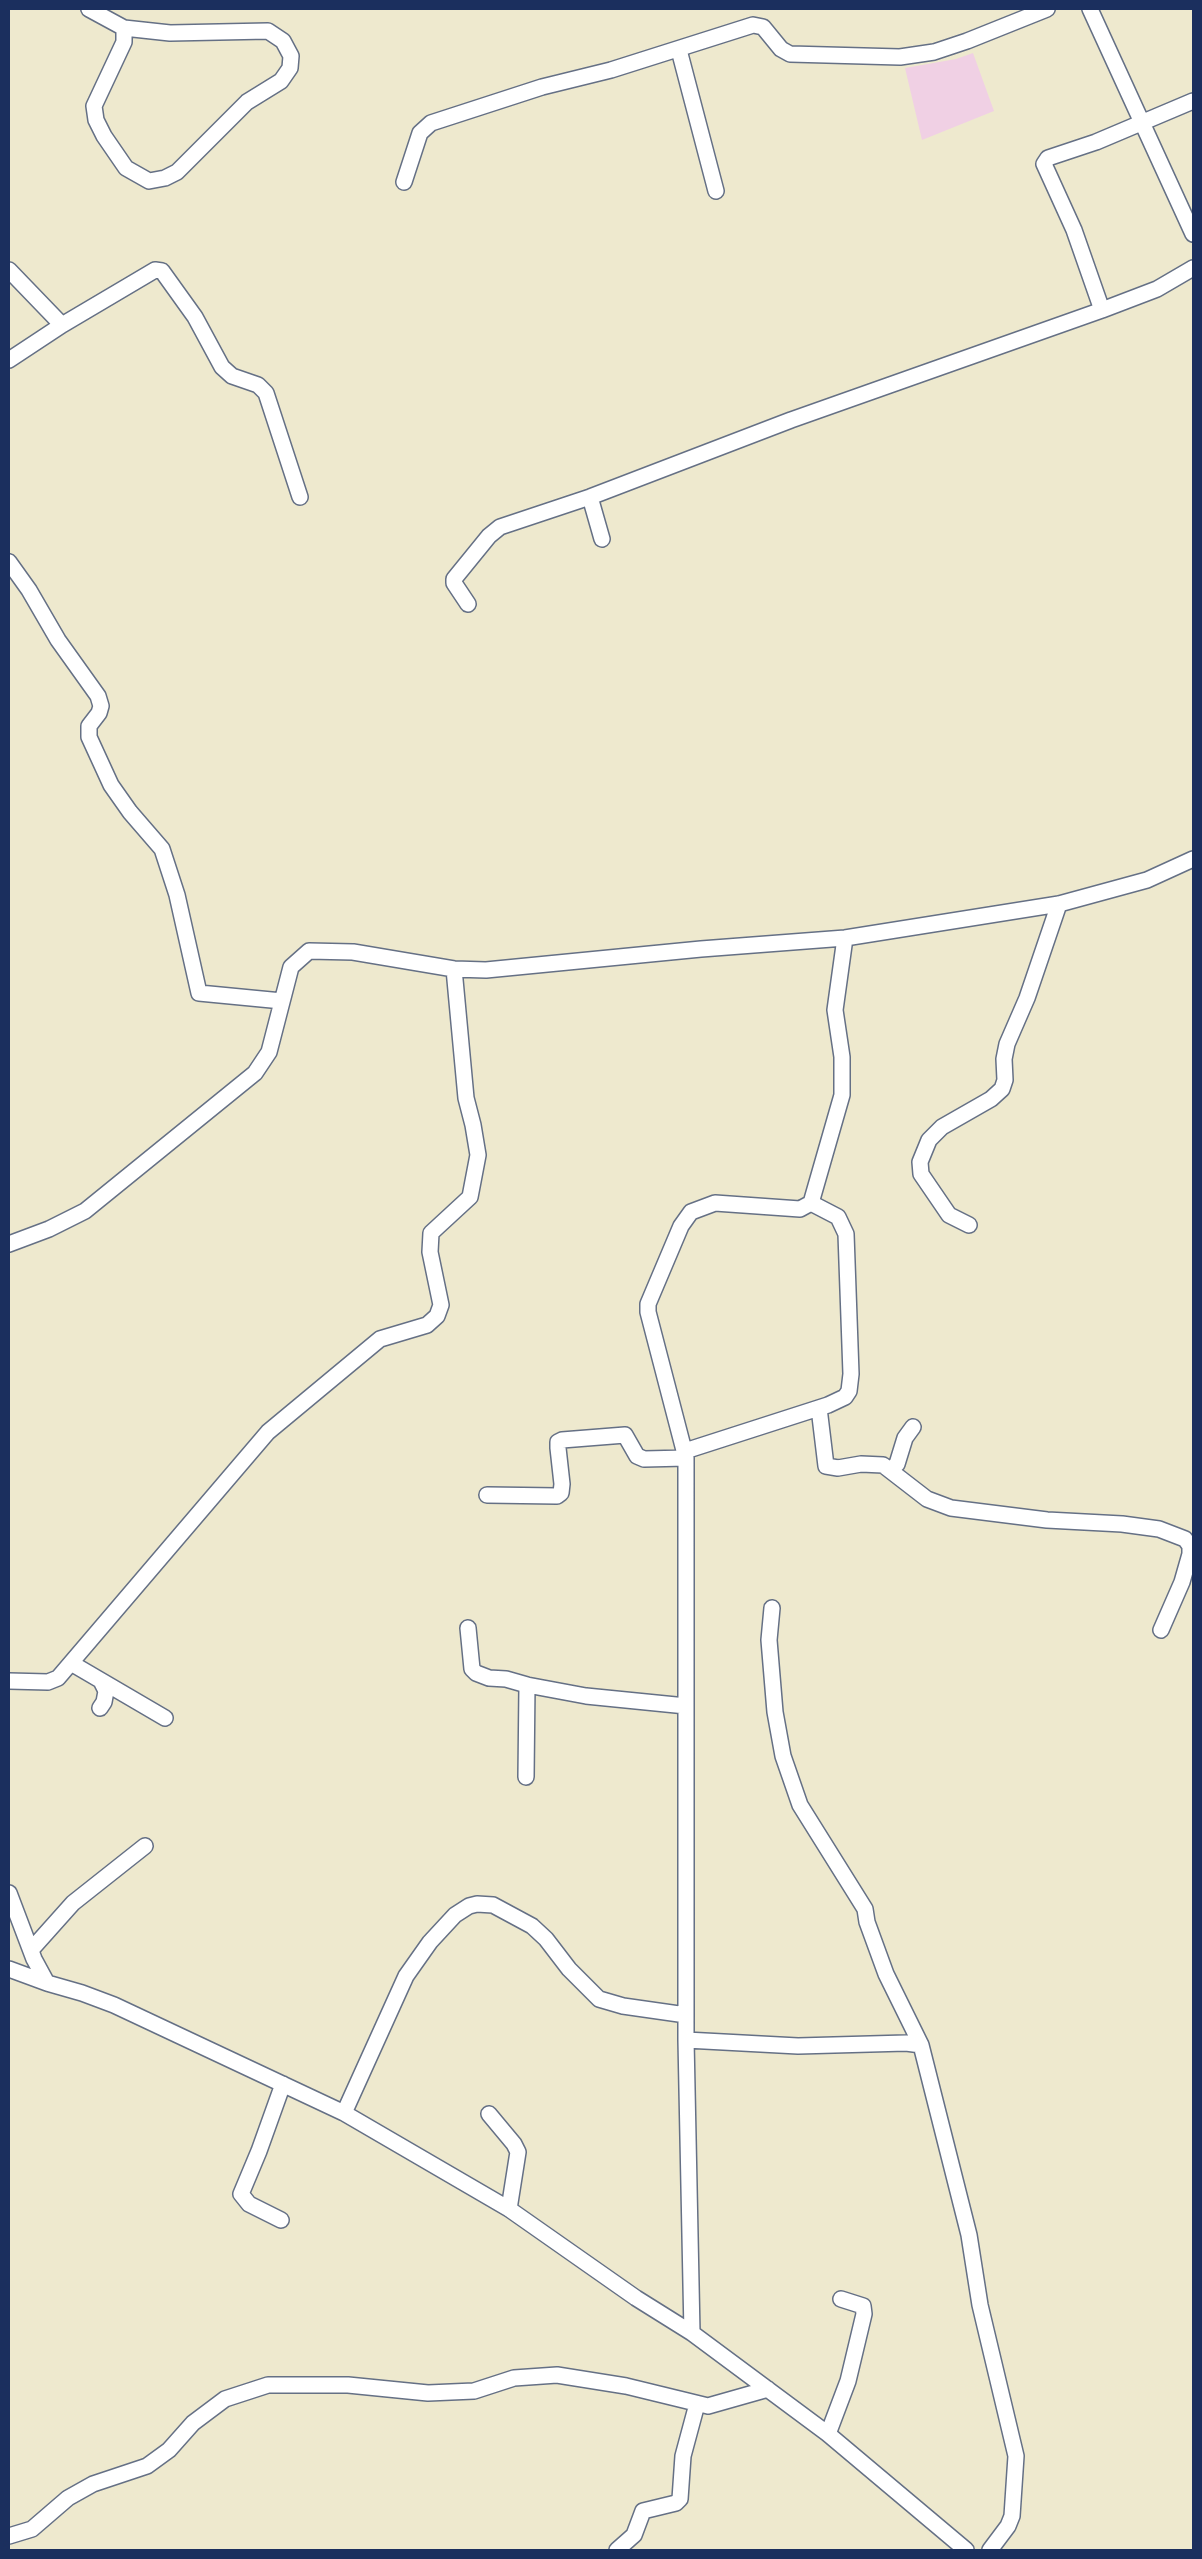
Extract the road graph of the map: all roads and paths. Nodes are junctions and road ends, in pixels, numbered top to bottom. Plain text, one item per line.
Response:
1 (89, 9) edge
2 (1047, 9) edge
3 (1090, 9) edge
4 (124, 28) junction
5 (679, 50) junction
6 (1193, 102) edge
7 (1142, 122) junction
8 (404, 182) dead end
9 (716, 191) dead end
10 (1193, 234) edge
11 (1193, 268) edge
12 (9, 270) edge
13 (1102, 310) junction
14 (62, 324) junction
15 (9, 360) edge
16 (300, 497) dead end
17 (590, 497) junction
18 (602, 539) dead end
19 (9, 562) edge
20 (468, 604) dead end
21 (1193, 859) edge
22 (1059, 904) junction
23 (845, 938) junction
24 (454, 969) junction
25 (282, 1001) junction
26 (812, 1203) junction
27 (969, 1224) dead end
28 (9, 1244) edge
29 (819, 1408) junction
30 (913, 1427) dead end
31 (686, 1455) junction
32 (891, 1469) junction
33 (487, 1495) dead end
34 (772, 1608) dead end
35 (468, 1628) dead end
36 (1161, 1630) dead end
37 (71, 1663) junction
38 (9, 1681) edge
39 (101, 1681) junction
40 (527, 1685) junction
41 (686, 1706) junction
42 (100, 1708) dead end
43 (165, 1718) dead end
44 (526, 1777) dead end
45 (145, 1846) dead end
46 (9, 1892) edge
47 (31, 1950) junction
48 (9, 1969) edge
49 (47, 1983) junction
50 (686, 2015) junction
51 (686, 2040) junction
52 (921, 2045) junction
53 (283, 2084) junction
54 (344, 2114) junction
55 (489, 2114) dead end
56 (509, 2209) junction
57 (281, 2220) dead end
58 (841, 2299) dead end
59 (692, 2333) junction
60 (768, 2389) junction
61 (697, 2404) junction
62 (828, 2434) junction
63 (9, 2536) edge
64 (617, 2550) edge
65 (966, 2550) edge
66 (990, 2550) edge

1 - 4 street
2 - 5 street
3 - 7 street
4 - 4 street
5 - 8 street
5 - 9 street
6 - 7 street
7 - 10 street
7 - 13 street
11 - 13 street
12 - 14 street
13 - 17 street
14 - 15 street
14 - 16 street
17 - 18 street
17 - 20 street
19 - 25 street
21 - 22 street
22 - 23 street
22 - 27 street
23 - 24 street
23 - 26 street
24 - 25 street
24 - 37 street
25 - 28 street
26 - 29 street
26 - 31 street
29 - 31 street
29 - 32 street
30 - 32 street
31 - 33 street
31 - 41 street
32 - 36 street
34 - 52 street
35 - 40 street
37 - 38 street
37 - 39 street
39 - 42 street
39 - 43 street
40 - 41 street
40 - 44 street
41 - 50 street
45 - 47 street
46 - 47 street
47 - 49 street
48 - 49 street
49 - 53 street
50 - 51 street
50 - 54 street
51 - 52 street
51 - 59 street
52 - 66 street
53 - 54 street
53 - 57 street
54 - 56 street
55 - 56 street
56 - 59 street
58 - 62 street
59 - 60 street
60 - 61 street
60 - 62 street
61 - 63 street
61 - 64 street
62 - 65 street

